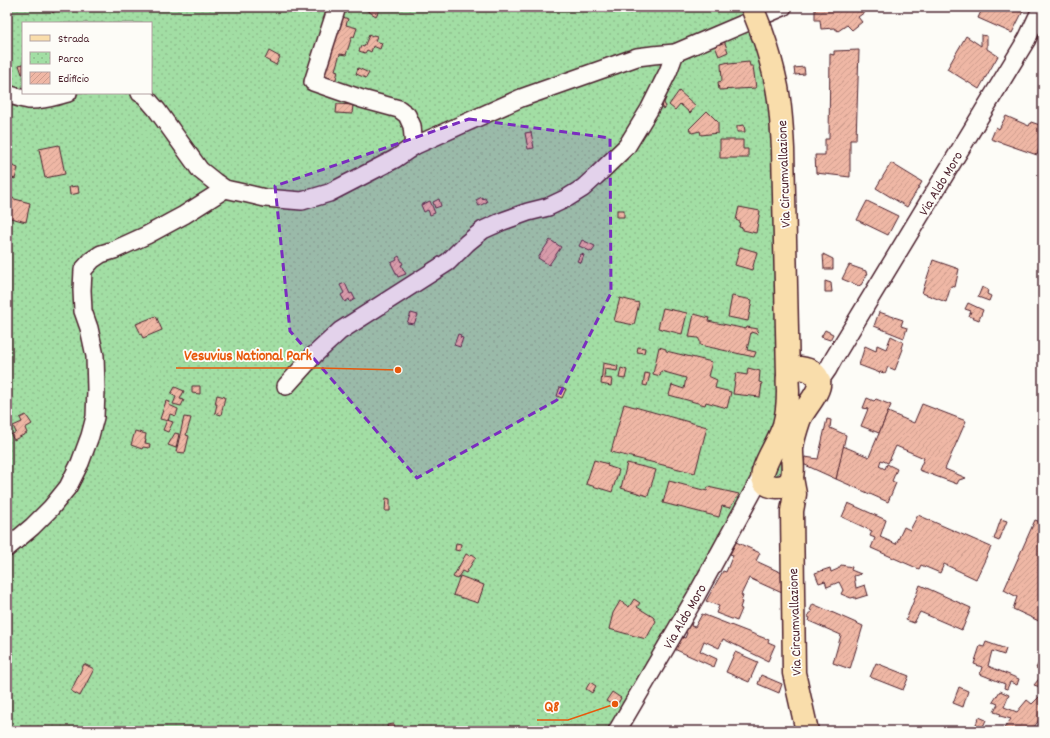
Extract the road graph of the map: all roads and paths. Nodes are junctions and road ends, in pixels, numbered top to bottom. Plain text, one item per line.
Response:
1 (337, 7) edge
2 (752, 7) edge
3 (782, 7) edge
4 (1042, 7) edge
5 (675, 53) junction
6 (7, 94) edge
7 (65, 94) edge
8 (142, 94) edge
9 (414, 146) junction
10 (225, 189) junction
11 (804, 374) junction
12 (286, 386) dead end
13 (776, 482) junction
14 (7, 548) edge
15 (617, 731) edge
16 (807, 731) edge

1 - 9 street
2 - 11 main road, Via Circumvallazione, bridge
3 - 5 street
4 - 11 street, Via Aldo Moro
5 - 9 street
5 - 12 street
6 - 7 street
8 - 10 street
9 - 10 street
10 - 14 street
11 - 13 main road
11 - 13 main road
13 - 15 street, Via Aldo Moro
13 - 16 main road, Via Circumvallazione

